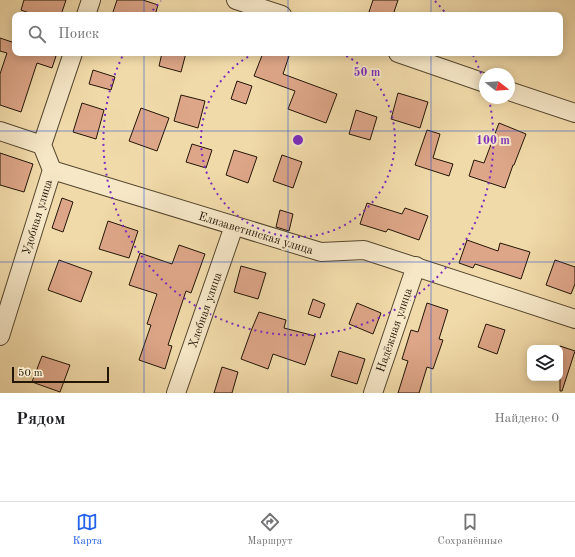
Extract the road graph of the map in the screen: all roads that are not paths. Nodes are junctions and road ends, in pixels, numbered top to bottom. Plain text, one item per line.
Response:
1 (91, 0) edge
2 (236, 0) edge
3 (87, 12) edge
4 (273, 12) edge
5 (72, 56) edge
6 (407, 56) edge
7 (479, 81) edge
8 (515, 93) edge
9 (575, 114) edge
10 (0, 131) edge
11 (42, 145) junction
12 (52, 170) junction
13 (234, 226) junction
14 (416, 266) junction
15 (575, 319) edge
16 (0, 336) edge
17 (176, 393) edge
18 (373, 393) edge

1 - 3 street
2 - 4 street
5 - 11 street
6 - 7 street
8 - 9 street
10 - 11 street
11 - 12 street, Удобная улица
12 - 13 street, Елизаветинская улица
12 - 16 street, Удобная улица
13 - 14 street, Елизаветинская улица
13 - 17 street, Хлебная улица
14 - 15 street, Елизаветинская улица
14 - 18 street, Надёжная улица

